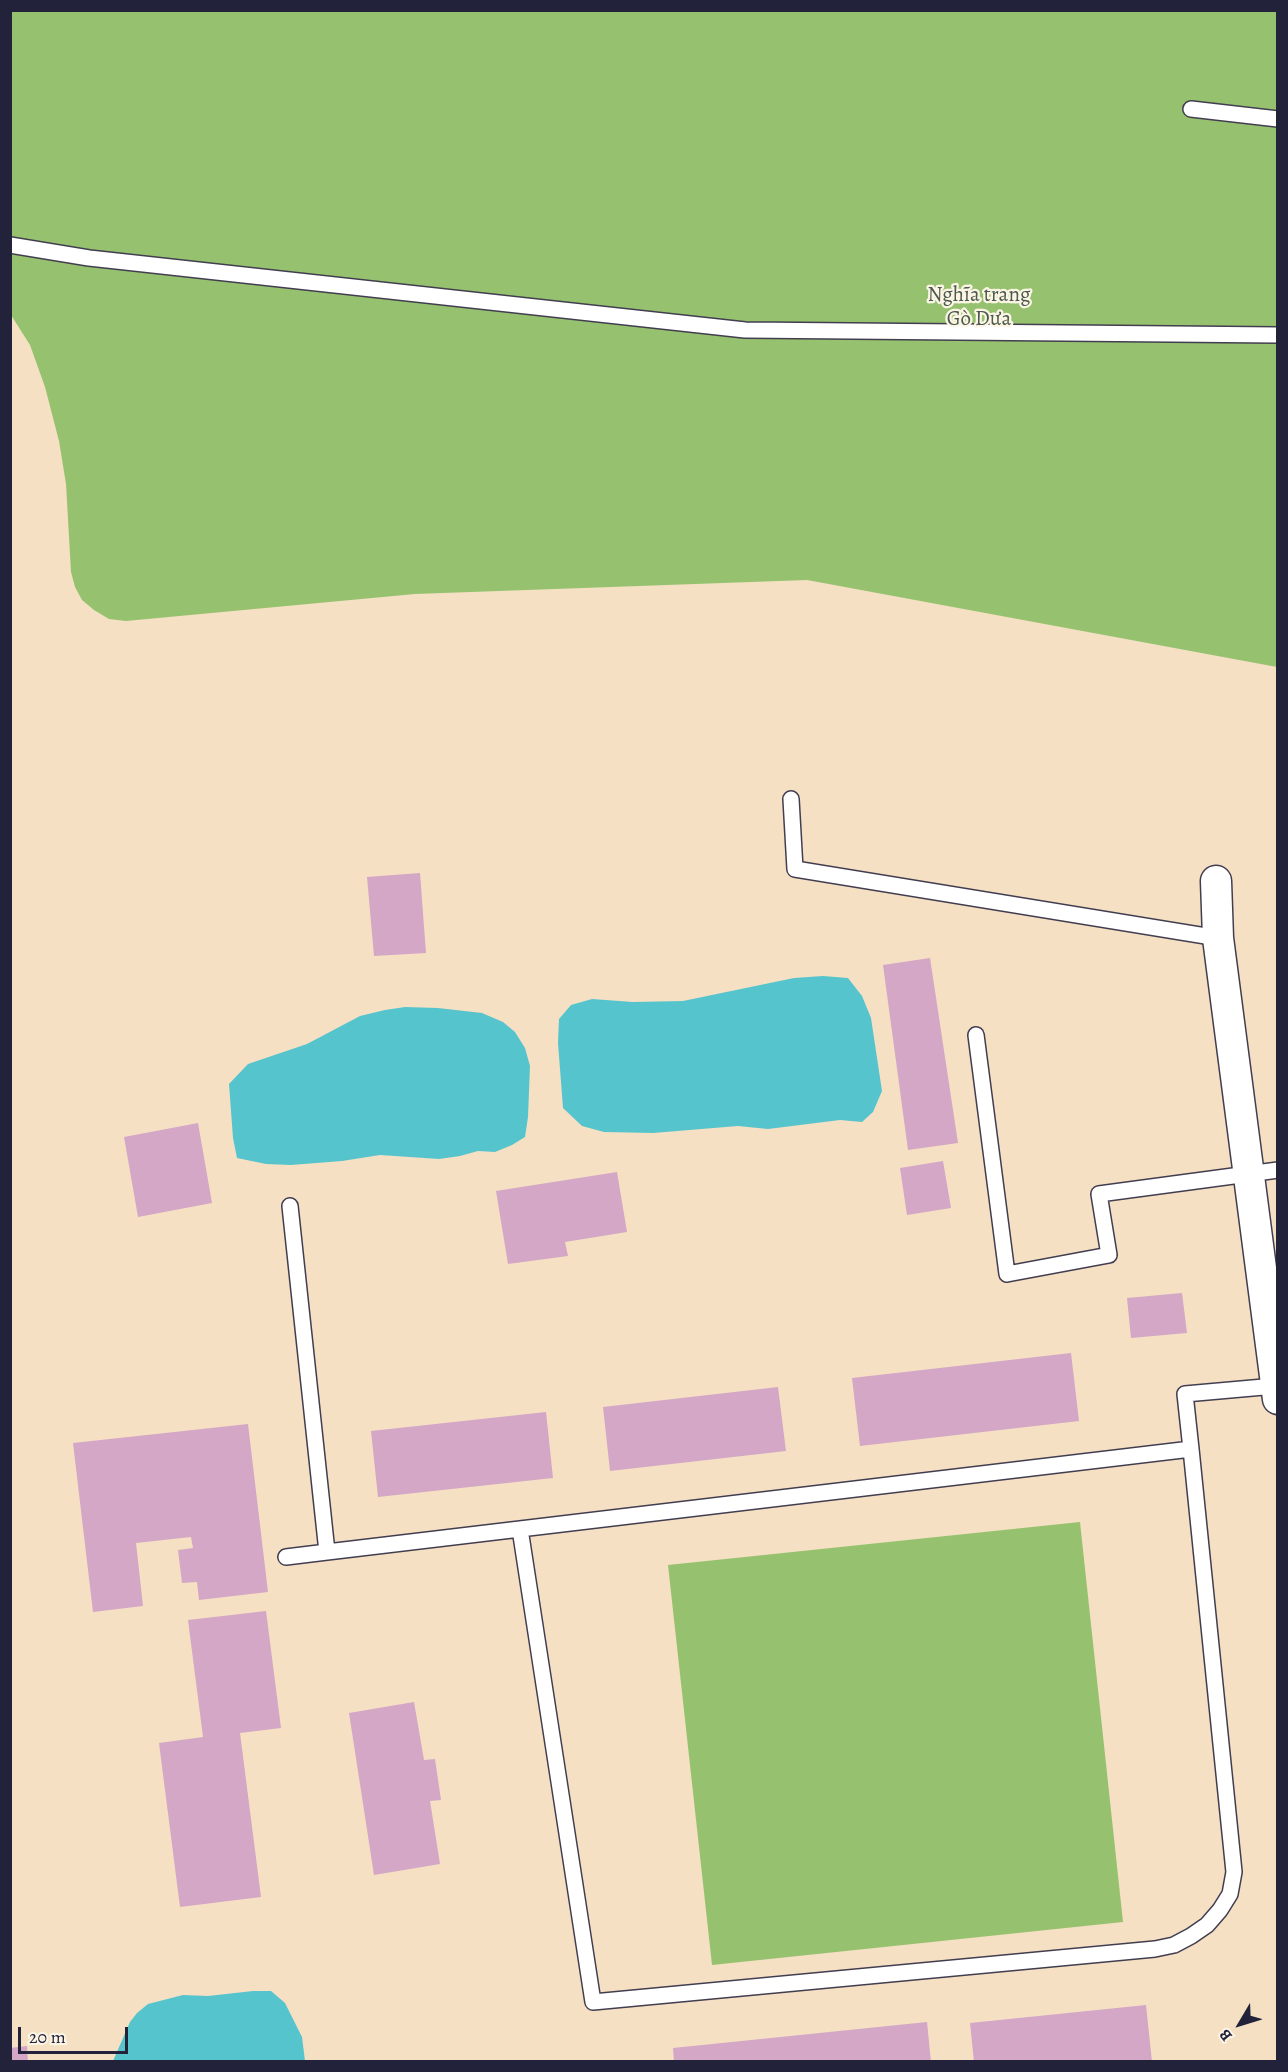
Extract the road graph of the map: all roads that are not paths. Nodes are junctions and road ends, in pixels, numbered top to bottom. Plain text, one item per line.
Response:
1 (1191, 110) dead end
2 (1278, 119) edge
3 (10, 245) edge
4 (1278, 335) edge
5 (791, 799) dead end
6 (1216, 881) dead end
7 (1218, 938) junction
8 (976, 1035) dead end
9 (1264, 1172) edge
10 (290, 1206) dead end
11 (1276, 1392) edge
12 (1191, 1449) junction
13 (520, 1529) junction
14 (327, 1552) junction
15 (286, 1557) dead end

1 - 2 lane
3 - 4 lane
5 - 7 lane
6 - 7 street
7 - 9 street
8 - 9 lane
9 - 11 street
10 - 14 lane
11 - 12 lane
12 - 13 lane
12 - 13 lane
13 - 14 lane
14 - 15 lane

